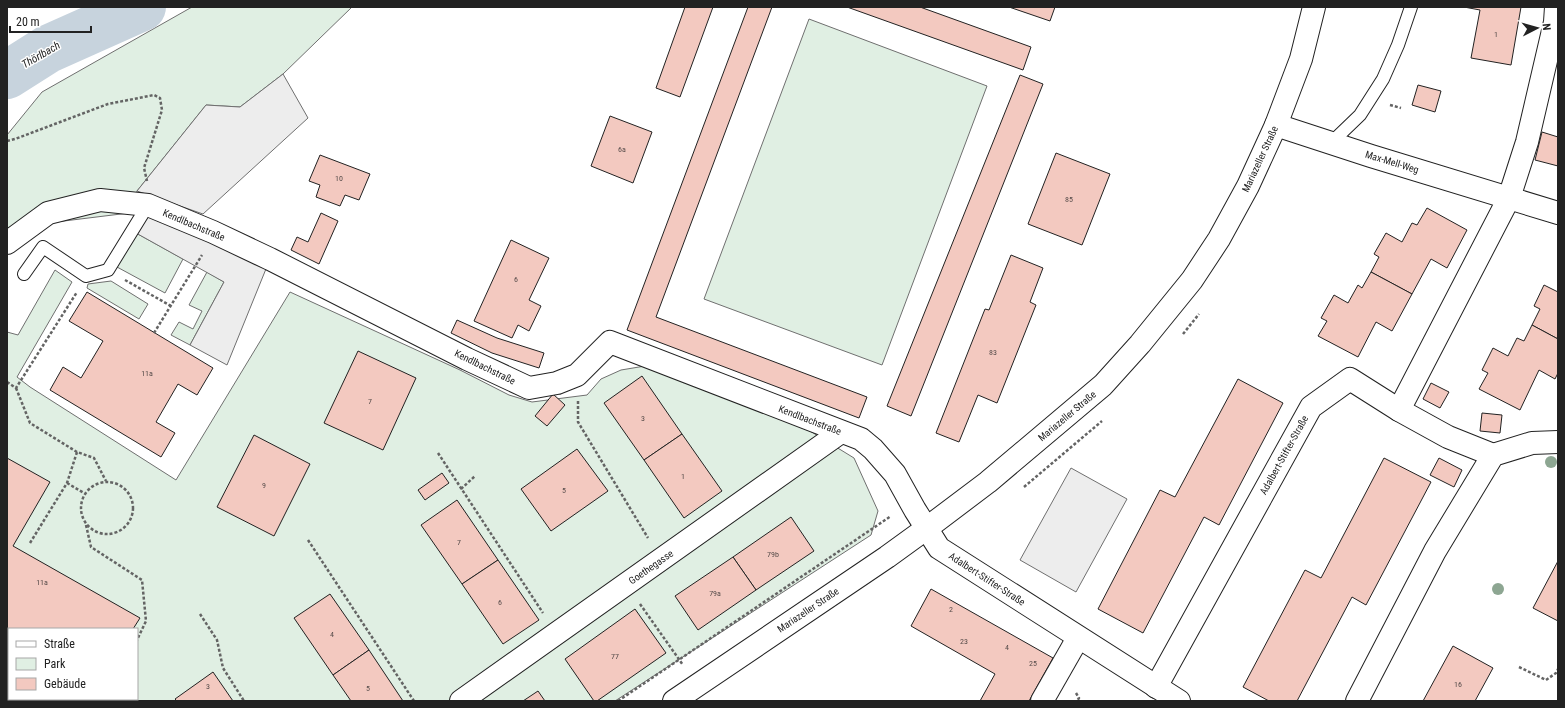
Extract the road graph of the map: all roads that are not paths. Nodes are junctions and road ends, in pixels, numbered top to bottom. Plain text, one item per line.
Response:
1 (1314, 7) edge
2 (1411, 7) edge
3 (1556, 7) edge
4 (1276, 125) junction
5 (1332, 142) junction
6 (1509, 198) junction
7 (148, 205) junction
8 (1558, 213) edge
9 (7, 243) edge
10 (24, 274) dead end
11 (1399, 410) junction
12 (841, 432) junction
13 (1558, 442) edge
14 (1493, 454) junction
15 (927, 528) junction
16 (1078, 638) junction
17 (1156, 687) junction
18 (460, 701) edge
19 (674, 701) edge
20 (1042, 701) edge
21 (1179, 701) edge
22 (1357, 701) edge

1 - 4 street, Mariazeller Straße
2 - 5 lane
3 - 6 street
4 - 5 street, Max-Mell-Weg
4 - 15 street, Mariazeller Straße
5 - 6 street, Max-Mell-Weg
6 - 8 street, Max-Mell-Weg
6 - 11 street
7 - 9 street, Kendlbachstraße
7 - 10 lane
7 - 12 street, Kendlbachstraße
11 - 14 street, Adalbert-Stifter-Straße
11 - 17 street, Adalbert-Stifter-Straße
12 - 15 street, Kendlbachstraße
12 - 18 street, Goethegasse
13 - 14 street
14 - 22 street
15 - 16 street, Adalbert-Stifter-Straße
15 - 19 street, Mariazeller Straße
16 - 17 street, Adalbert-Stifter-Straße
16 - 20 street
17 - 21 street, Adalbert-Stifter-Straße

